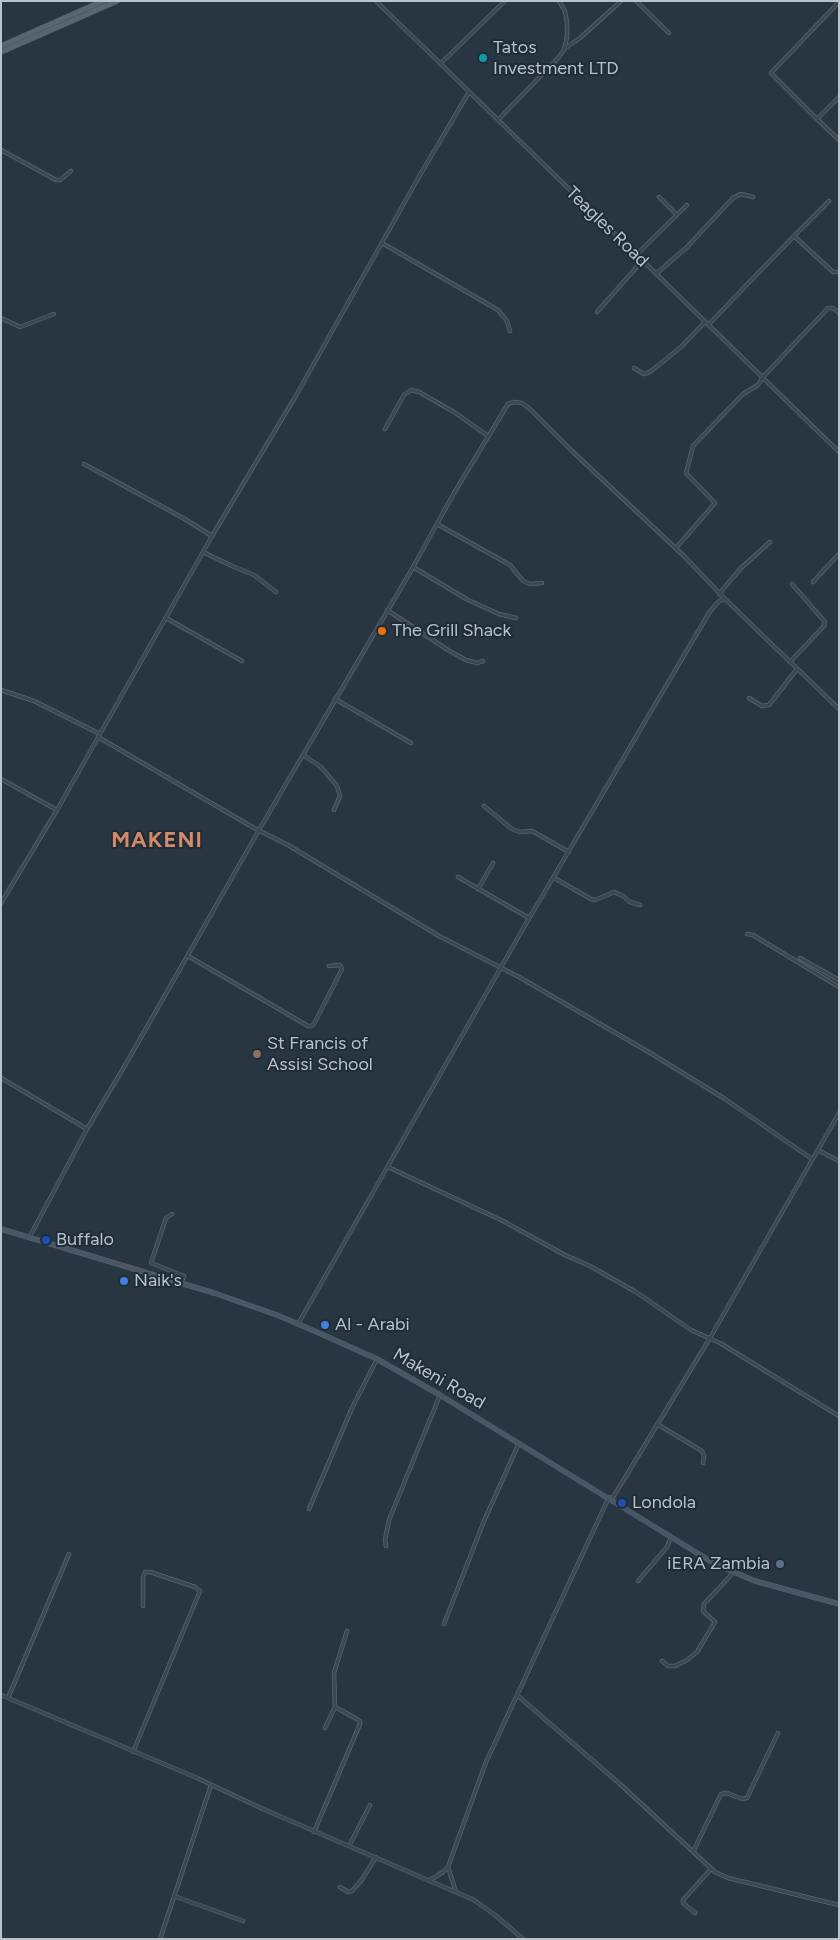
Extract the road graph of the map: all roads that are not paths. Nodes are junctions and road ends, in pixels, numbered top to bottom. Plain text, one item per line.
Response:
1 (103, 1) edge
2 (118, 1) edge
3 (376, 1) edge
4 (505, 1) edge
5 (559, 1) edge
6 (621, 1) edge
7 (636, 1) edge
8 (839, 2) edge
9 (669, 32) dead end
10 (1, 46) edge
11 (564, 50) junction
12 (1, 52) edge
13 (440, 64) junction
14 (468, 92) junction
15 (839, 97) edge
16 (817, 119) junction
17 (498, 120) junction
18 (839, 140) edge
19 (1, 150) edge
20 (71, 171) dead end
21 (754, 196) dead end
22 (659, 197) dead end
23 (829, 201) dead end
24 (687, 205) dead end
25 (677, 215) junction
26 (794, 236) junction
27 (382, 243) junction
28 (636, 255) junction
29 (642, 261) junction
30 (839, 272) edge
31 (656, 274) junction
32 (598, 312) dead end
33 (839, 313) edge
34 (54, 314) dead end
35 (1, 318) edge
36 (707, 324) junction
37 (510, 331) dead end
38 (634, 368) dead end
39 (762, 378) junction
40 (385, 429) dead end
41 (488, 436) junction
42 (839, 452) edge
43 (84, 464) dead end
44 (437, 524) junction
45 (212, 536) junction
46 (770, 542) dead end
47 (676, 548) junction
48 (203, 552) junction
49 (839, 554) edge
50 (413, 567) junction
51 (813, 582) dead end
52 (542, 583) dead end
53 (792, 584) dead end
54 (276, 592) dead end
55 (719, 594) junction
56 (726, 600) junction
57 (387, 610) junction
58 (166, 618) junction
59 (516, 618) dead end
60 (242, 661) dead end
61 (483, 661) dead end
62 (790, 662) junction
63 (797, 668) junction
64 (1, 690) edge
65 (749, 698) dead end
66 (335, 700) junction
67 (839, 709) edge
68 (99, 735) junction
69 (411, 743) dead end
70 (303, 755) junction
71 (1, 778) edge
72 (484, 806) dead end
73 (57, 810) junction
74 (334, 810) dead end
75 (258, 830) junction
76 (569, 852) junction
77 (493, 863) dead end
78 (458, 877) dead end
79 (554, 878) junction
80 (478, 889) junction
81 (1, 903) edge
82 (640, 905) dead end
83 (529, 918) junction
84 (747, 934) dead end
85 (188, 956) junction
86 (800, 958) dead end
87 (329, 966) dead end
88 (501, 968) junction
89 (839, 980) edge
90 (839, 987) edge
91 (1, 1078) edge
92 (839, 1113) edge
93 (87, 1129) junction
94 (818, 1150) junction
95 (812, 1159) junction
96 (839, 1161) edge
97 (388, 1167) junction
98 (172, 1214) dead end
99 (1, 1228) edge
100 (29, 1238) junction
101 (181, 1283) junction
102 (298, 1324) junction
103 (710, 1338) junction
104 (377, 1359) junction
105 (440, 1395) junction
106 (839, 1416) edge
107 (657, 1424) junction
108 (519, 1442) junction
109 (703, 1463) dead end
110 (610, 1498) junction
111 (309, 1509) dead end
112 (671, 1536) junction
113 (386, 1546) dead end
114 (69, 1554) dead end
115 (734, 1572) junction
116 (638, 1581) dead end
117 (839, 1604) edge
118 (143, 1606) dead end
119 (444, 1624) dead end
120 (347, 1631) dead end
121 (662, 1661) dead end
122 (1, 1695) edge
123 (518, 1696) junction
124 (8, 1698) junction
125 (335, 1707) junction
126 (324, 1728) dead end
127 (778, 1733) dead end
128 (133, 1752) junction
129 (211, 1785) junction
130 (370, 1805) dead end
131 (314, 1832) junction
132 (349, 1846) junction
133 (693, 1852) junction
134 (376, 1857) junction
135 (448, 1867) junction
136 (711, 1869) junction
137 (429, 1880) junction
138 (340, 1888) dead end
139 (456, 1893) junction
140 (174, 1896) junction
141 (839, 1905) edge
142 (695, 1913) dead end
143 (243, 1921) dead end
144 (160, 1939) edge
145 (523, 1939) edge

1 - 10 main road
2 - 12 main road
3 - 13 street, Teagles Road
4 - 13 street
5 - 11 street
6 - 11 street
7 - 9 street
8 - 16 street
11 - 17 street
13 - 14 street, Teagles Road
14 - 17 street, Teagles Road
14 - 27 street
15 - 16 street
16 - 18 street
17 - 28 street, Teagles Road
19 - 20 street
21 - 31 street
22 - 25 street
23 - 26 street
24 - 25 street
25 - 28 street
26 - 30 street
26 - 36 street
27 - 37 street
27 - 45 street
28 - 29 street, Teagles Road
29 - 31 street, Teagles Road
29 - 32 street
31 - 36 street, Teagles Road
33 - 39 street
34 - 35 street
36 - 38 street
36 - 39 street, Teagles Road
39 - 42 street, Teagles Road
39 - 47 street
40 - 41 street
41 - 44 street
41 - 47 street
43 - 45 street
44 - 50 street
44 - 52 street
45 - 48 street
46 - 55 street
47 - 55 street
48 - 54 street
48 - 58 street
49 - 51 street
50 - 57 street
50 - 59 street
53 - 62 street
55 - 56 street
56 - 62 street
56 - 76 street
57 - 61 street
57 - 66 street
58 - 60 street
58 - 68 street
62 - 63 street
63 - 65 street
63 - 67 street
64 - 68 street
66 - 69 street
66 - 70 street
68 - 73 street
68 - 75 street
70 - 74 street
70 - 75 street
71 - 73 street
72 - 76 street
73 - 81 street
75 - 85 street
75 - 88 street
76 - 79 street
77 - 80 street
78 - 80 street
79 - 82 street
79 - 83 street
80 - 83 street
83 - 88 street
84 - 90 street
85 - 87 street
85 - 93 street
86 - 89 street
88 - 95 street
88 - 97 street
91 - 93 street
92 - 94 street
93 - 100 street
94 - 95 street
94 - 96 street
95 - 103 street
97 - 102 street
97 - 103 street
98 - 101 street
99 - 100 main road, Makeni Road
100 - 101 main road, Makeni Road
101 - 102 main road, Makeni Road
102 - 104 main road, Makeni Road
103 - 106 street
103 - 107 street
104 - 105 main road, Makeni Road
104 - 111 street
105 - 108 main road, Makeni Road
105 - 113 street
107 - 109 street
107 - 110 street
108 - 110 main road, Makeni Road
108 - 119 street
110 - 112 main road, Makeni Road
110 - 123 street
112 - 115 main road, Makeni Road
112 - 116 street
114 - 124 street
115 - 117 main road, Makeni Road
115 - 121 street
118 - 128 street
120 - 125 street
122 - 124 street
123 - 133 street
123 - 135 street
124 - 128 street
125 - 126 street
125 - 131 street
127 - 133 street
128 - 129 street
129 - 131 street
129 - 140 street
130 - 132 street
131 - 132 street
132 - 134 street
133 - 136 street
134 - 137 street
134 - 138 street
135 - 137 street
135 - 139 street
136 - 141 street
136 - 142 street
137 - 139 street
139 - 145 street
140 - 143 street
140 - 144 street

